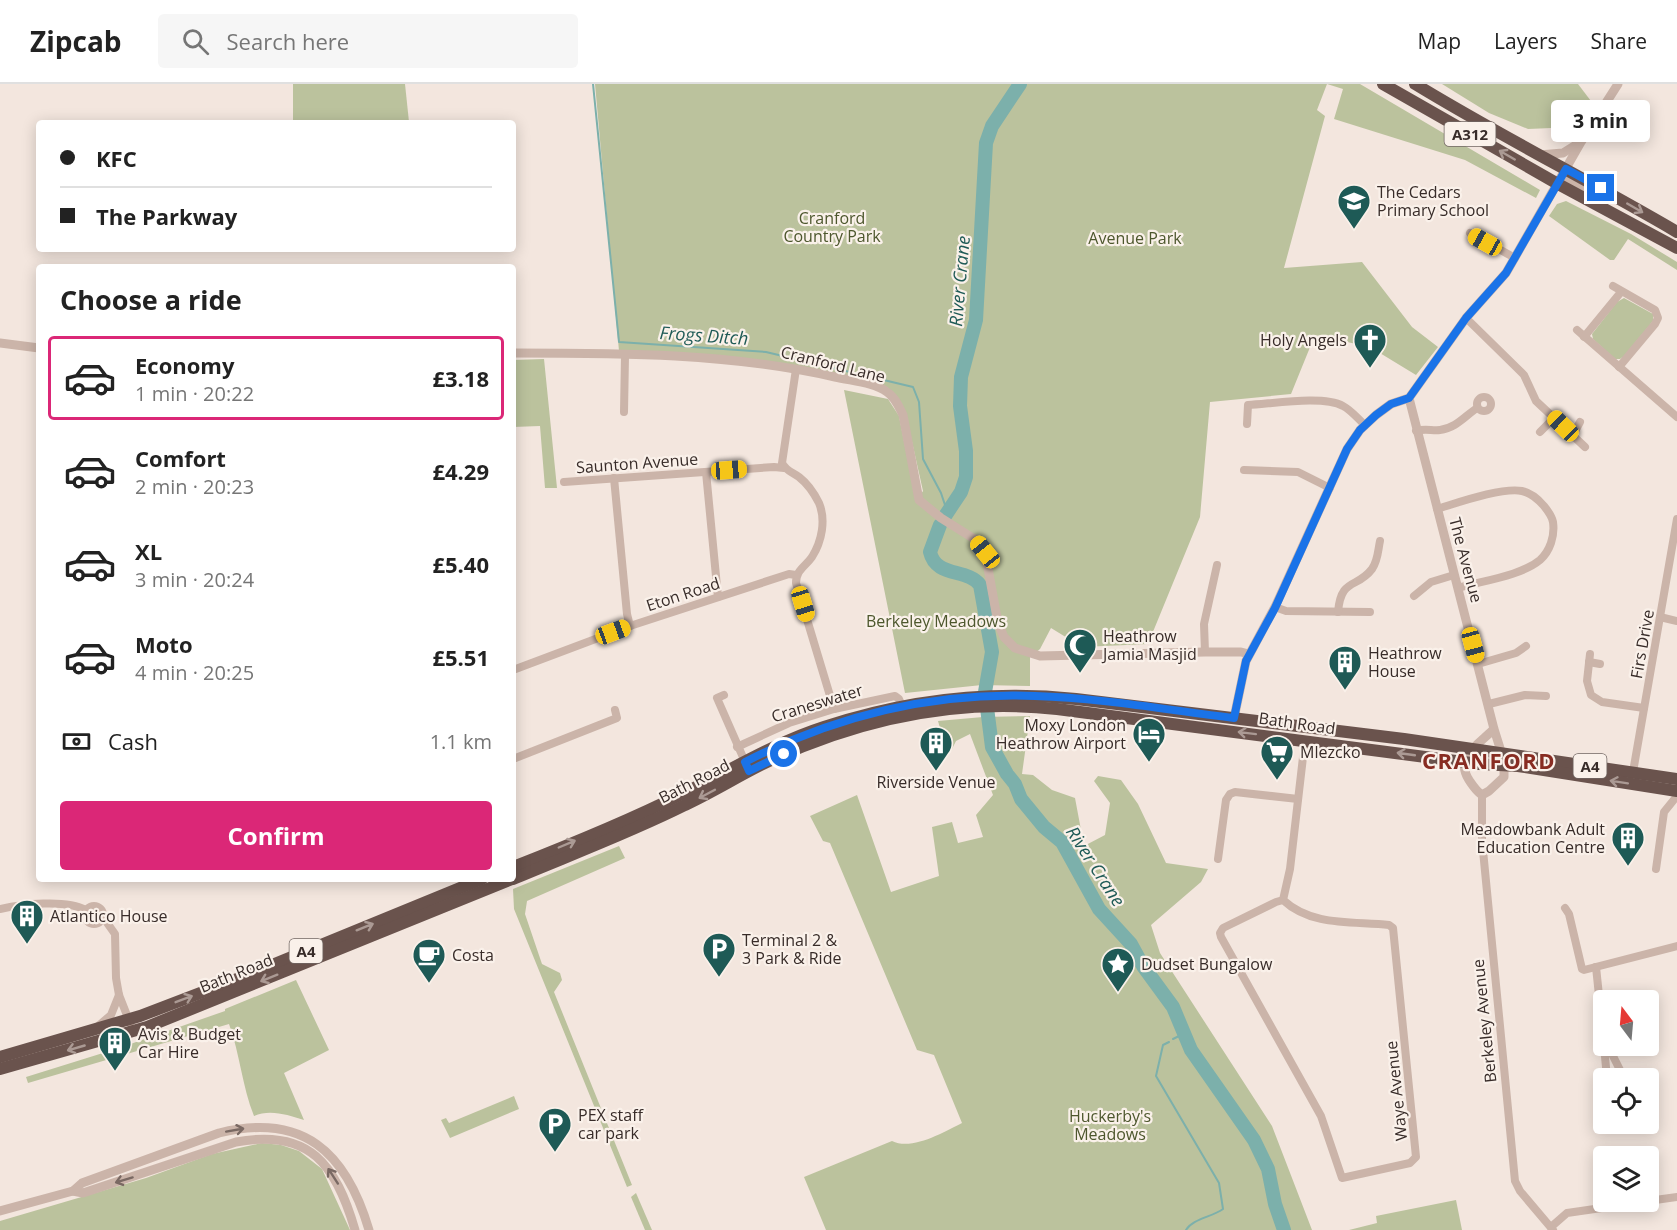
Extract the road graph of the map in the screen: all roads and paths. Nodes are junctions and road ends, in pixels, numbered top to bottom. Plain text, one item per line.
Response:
1 (1383, 84) edge
2 (1415, 84) edge
3 (1618, 84) edge
4 (1581, 142) junction
5 (1539, 155) junction
6 (1562, 177) junction
7 (1677, 232) edge
8 (1470, 233) dead end
9 (1677, 248) edge
10 (1515, 258) junction
11 (1613, 286) dead end
12 (1621, 291) junction
13 (1466, 318) junction
14 (1577, 330) dead end
15 (1584, 337) junction
16 (0, 343) edge
17 (36, 348) edge
18 (516, 353) edge
19 (625, 356) junction
20 (1619, 367) junction
21 (796, 369) junction
22 (1409, 398) junction
23 (1478, 408) dead end
24 (624, 412) dead end
25 (1554, 417) junction
26 (1677, 417) edge
27 (1580, 422) dead end
28 (1247, 424) dead end
29 (1365, 425) junction
30 (1416, 431) junction
31 (1540, 432) dead end
32 (1573, 435) junction
33 (1585, 447) dead end
34 (784, 468) junction
35 (1244, 470) dead end
36 (706, 472) junction
37 (614, 478) junction
38 (564, 482) dead end
39 (1330, 488) junction
40 (1437, 509) junction
41 (1677, 519) edge
42 (1380, 541) dead end
43 (1217, 565) dead end
44 (796, 575) junction
45 (1454, 575) junction
46 (1458, 588) junction
47 (1414, 596) dead end
48 (718, 597) junction
49 (1275, 608) junction
50 (1338, 612) junction
51 (1370, 612) dead end
52 (1660, 617) junction
53 (1677, 621) edge
54 (630, 626) junction
55 (1526, 646) dead end
56 (1205, 652) junction
57 (1249, 654) junction
58 (1478, 664) junction
59 (1600, 664) dead end
60 (516, 669) edge
61 (1546, 696) dead end
62 (717, 698) dead end
63 (1007, 700) junction
64 (979, 701) junction
65 (1489, 704) junction
66 (902, 706) junction
67 (1644, 708) junction
68 (834, 709) junction
69 (615, 710) dead end
70 (1234, 718) junction
71 (1315, 728) junction
72 (1494, 729) junction
73 (1305, 740) junction
74 (737, 747) junction
75 (1470, 750) junction
76 (1502, 753) junction
77 (516, 758) edge
78 (1464, 762) junction
79 (1505, 766) junction
80 (747, 767) junction
81 (1633, 772) junction
82 (1677, 779) edge
83 (1674, 792) edge
84 (1482, 795) junction
85 (1298, 799) junction
86 (1218, 859) dead end
87 (516, 866) edge
88 (1656, 869) dead end
89 (516, 878) edge
90 (475, 882) edge
91 (498, 882) edge
92 (1284, 900) junction
93 (1565, 908) dead end
94 (0, 909) edge
95 (86, 910) junction
96 (103, 917) junction
97 (1677, 946) edge
98 (1596, 967) junction
99 (1598, 990) edge
100 (119, 995) junction
101 (129, 1020) junction
102 (94, 1030) junction
103 (0, 1057) edge
104 (0, 1069) edge
105 (73, 1191) junction
106 (1677, 1197) edge
107 (1659, 1199) edge
108 (1593, 1209) edge
109 (0, 1211) edge
110 (1552, 1228) edge
111 (355, 1230) edge
112 (369, 1230) edge

6 -> 1 highway, A312
2 - 5 highway, A312
3 - 4 street
4 - 5 street
4 - 6 street
5 - 6 highway, A312
6 -> 7 highway, A312
6 - 9 highway, A312
6 - 10 street
8 - 10 street
10 - 13 street
11 - 12 street
12 - 15 street
12 - 20 street
13 - 22 street
13 - 25 street
14 - 15 street
15 - 20 street
16 - 17 street
18 - 19 street, Cranford Lane
19 - 21 street, Cranford Lane
19 - 24 street
20 - 26 street
21 - 34 street
21 - 56 street, Cranford Lane
22 - 29 street
22 - 30 street, The Avenue
23 - 30 street
25 - 31 street
25 - 32 street
27 - 32 street
28 - 29 street
29 - 39 street
30 - 40 street, The Avenue
32 - 33 street
34 - 36 street, Saunton Avenue
34 - 44 street
35 - 39 street
36 - 37 street, Saunton Avenue
36 - 48 street
37 - 38 street, Saunton Avenue
37 - 54 street
39 - 49 street
40 - 45 street, The Avenue
40 - 46 street
41 - 52 street, Firs Drive
42 - 50 street
43 - 56 street
44 - 48 street, Eton Road
44 - 68 street
45 - 46 street, The Avenue
45 - 47 street
46 - 58 street, The Avenue
48 - 54 street, Eton Road
49 - 50 street
49 - 57 street
50 - 51 street
52 - 53 street
52 - 67 street, Firs Drive
54 - 60 street, Eton Road
55 - 58 street
56 - 57 street
57 - 70 street
58 - 65 street, The Avenue
59 - 67 street
61 - 65 street
62 - 74 street
63 - 64 highway, Bath Road / A4
63 - 70 highway, Bath Road / A4
73 -> 63 highway, Bath Road / A4
64 - 66 highway, Bath Road / A4
64 - 80 highway, Bath Road / A4
65 - 72 street, The Avenue
66 - 68 street, Craneswater
66 - 80 highway, Bath Road / A4
67 - 81 street, Firs Drive
68 - 74 street, Craneswater
69 - 77 street
70 - 71 highway, Bath Road / A4
71 - 73 highway
71 - 75 highway, Bath Road / A4
72 - 75 street
72 - 76 street, The Avenue
78 -> 73 highway, Bath Road / A4
73 - 85 street
74 - 80 street
75 - 76 highway, Bath Road / A4
75 - 78 street
76 - 79 street
76 - 81 highway, Bath Road / A4
78 - 79 highway, Bath Road / A4
78 - 84 street
83 -> 79 highway, Bath Road / A4
79 - 84 street
87 -> 80 highway, Bath Road / A4
80 -> 89 highway, Bath Road / A4
81 - 82 highway, Bath Road / A4
83 - 88 street
84 - 110 street, Berkeley Avenue
85 - 86 street
85 - 92 street
101 -> 90 highway, Bath Road / A4
91 -> 101 highway, Bath Road / A4
92 - 92 street, Waye Avenue
93 - 98 street
94 - 95 street
95 - 96 street
95 - 96 street
96 - 100 street
97 - 98 street
98 - 99 street
100 - 101 street
100 - 102 street
101 - 102 highway, Bath Road / A4
101 -> 104 highway, Bath Road / A4
102 - 103 highway, Bath Road / A4
105 - 109 street
111 -> 105 street
105 -> 112 street
106 - 107 street
108 - 110 street

